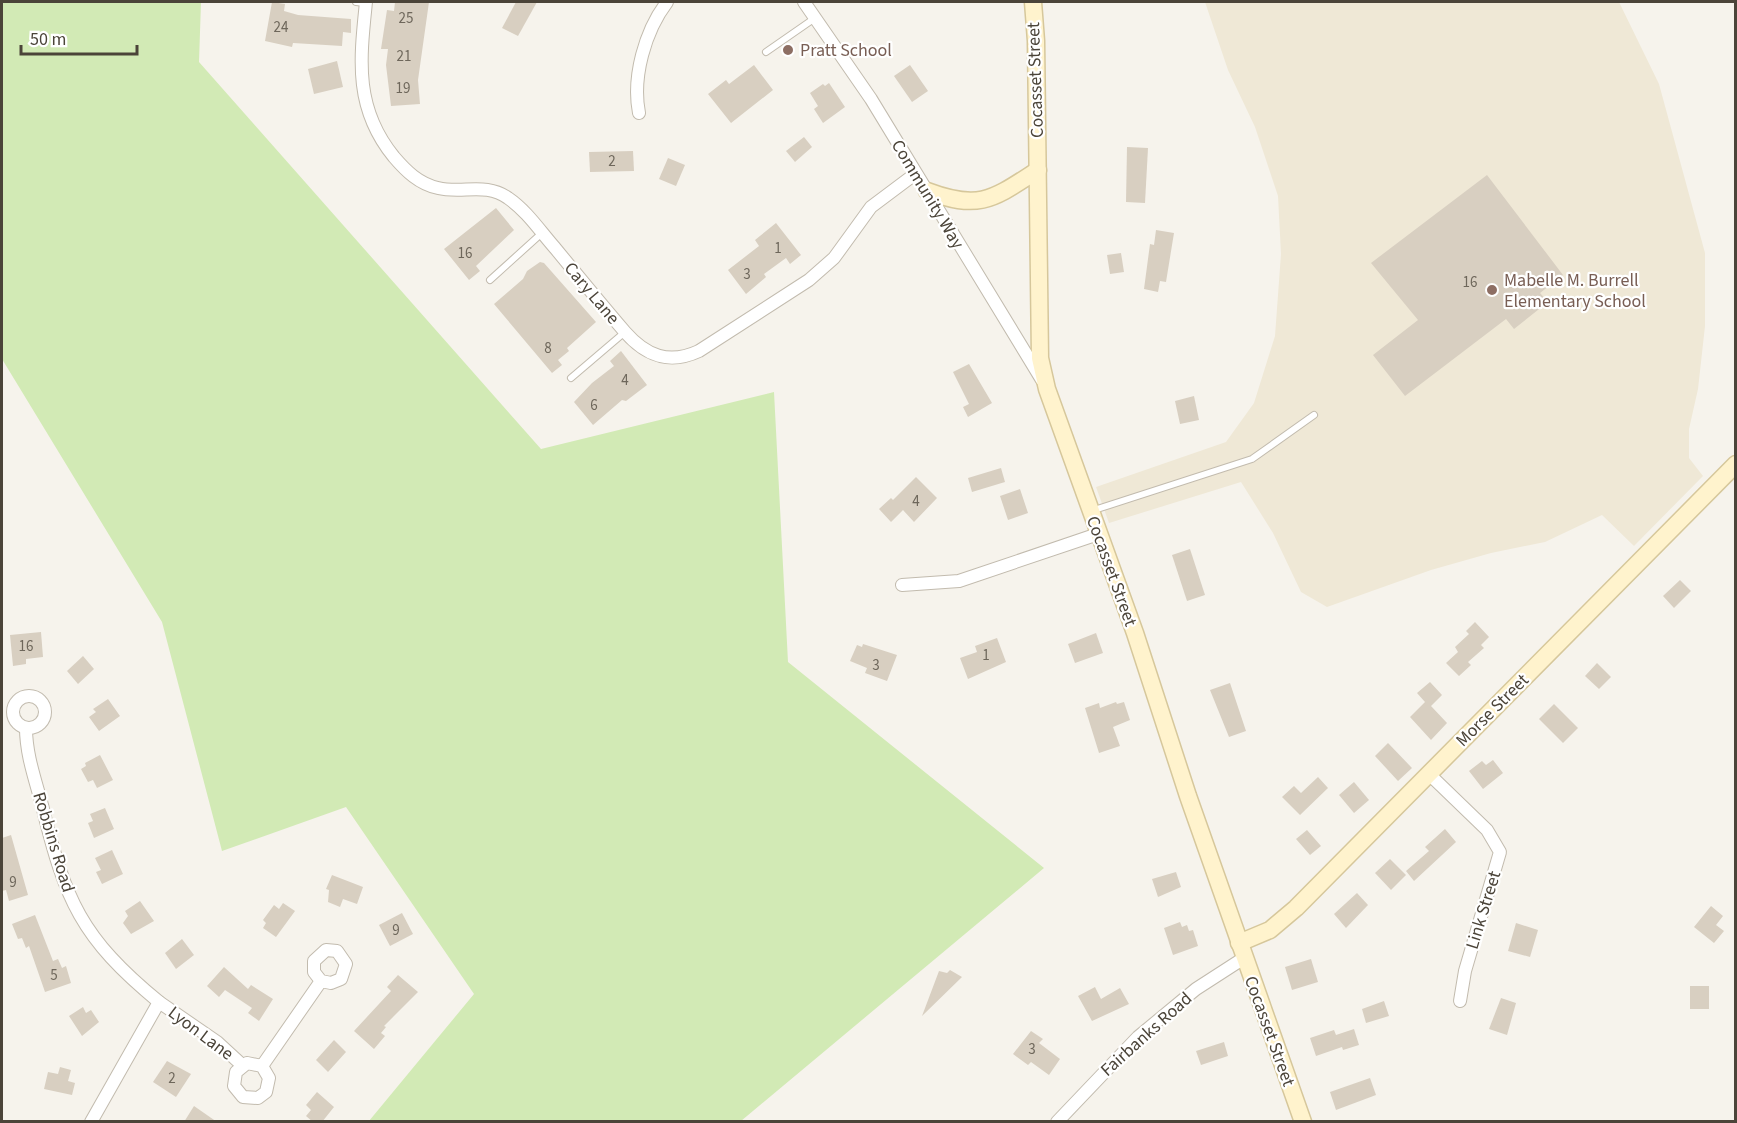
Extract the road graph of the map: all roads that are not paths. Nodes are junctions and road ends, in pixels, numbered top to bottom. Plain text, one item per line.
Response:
1 (362, 2) edge
2 (667, 2) edge
3 (804, 2) edge
4 (1033, 2) edge
5 (816, 17) junction
6 (766, 52) dead end
7 (639, 113) dead end
8 (1038, 170) junction
9 (915, 174) junction
10 (927, 191) junction
11 (542, 233) junction
12 (490, 280) dead end
13 (625, 332) junction
14 (571, 378) dead end
15 (1047, 389) junction
16 (1314, 414) dead end
17 (1736, 464) edge
18 (1090, 511) junction
19 (1098, 534) junction
20 (902, 585) dead end
21 (26, 728) dead end
22 (1429, 774) junction
23 (1242, 951) junction
24 (321, 981) dead end
25 (1460, 1001) dead end
26 (159, 1002) junction
27 (242, 1065) junction
28 (262, 1066) junction
29 (91, 1122) edge
30 (1057, 1122) edge
31 (1302, 1122) edge

1 - 11 street, Cary Lane
2 - 7 street
3 - 5 street, Community Way
4 - 8 main road, Cocasset Street
5 - 6 lane
5 - 9 street, Community Way
8 - 10 main road
8 - 15 main road, Cocasset Street
9 - 10 street, Community Way
9 - 13 street, Cary Lane
10 - 15 street, Community Way
11 - 12 lane
11 - 13 street, Cary Lane
13 - 14 lane
15 - 18 main road, Cocasset Street
16 - 18 lane
17 - 22 main road, Morse Street
18 - 19 main road, Cocasset Street
19 - 20 street
19 - 23 main road, Cocasset Street
21 - 26 street, Robbins Road
22 - 23 main road, Morse Street
22 - 25 street, Link Street
23 - 30 street, Fairbanks Road
23 - 31 main road, Cocasset Street
24 - 28 street
26 - 27 street, Lyon Lane
26 - 29 street
27 - 28 street, Lyon Lane
27 - 28 street, Lyon Lane

